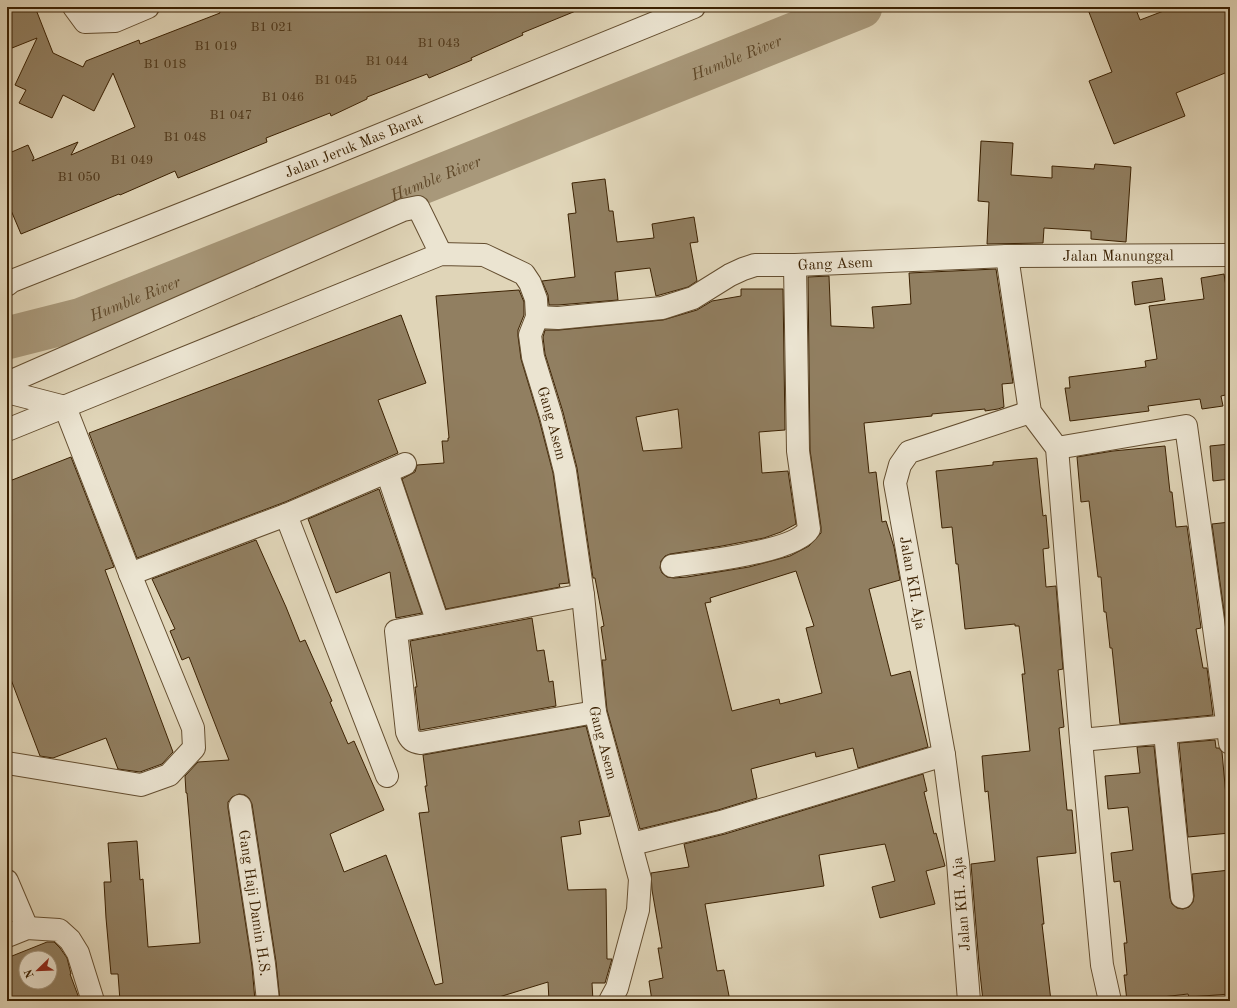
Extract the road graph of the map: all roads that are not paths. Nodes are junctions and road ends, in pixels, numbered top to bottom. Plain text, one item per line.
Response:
1 (74, 7) edge
2 (148, 7) edge
3 (694, 7) edge
4 (657, 14) edge
5 (441, 254) junction
6 (1230, 255) edge
7 (1007, 256) junction
8 (795, 265) junction
9 (9, 282) edge
10 (538, 316) junction
11 (7, 384) edge
12 (7, 392) edge
13 (65, 407) junction
14 (1030, 412) junction
15 (7, 430) edge
16 (1057, 448) junction
17 (286, 515) junction
18 (672, 566) dead end
19 (130, 574) junction
20 (583, 595) junction
21 (438, 623) junction
22 (595, 712) junction
23 (1229, 732) edge
24 (1165, 733) junction
25 (1081, 740) junction
26 (944, 755) junction
27 (7, 763) edge
28 (387, 776) dead end
29 (240, 806) dead end
30 (632, 844) junction
31 (7, 881) edge
32 (1182, 897) dead end
33 (28, 928) junction
34 (7, 936) edge
35 (93, 1001) edge
36 (268, 1001) edge
37 (610, 1001) edge
38 (969, 1001) edge
39 (1110, 1001) edge

1 - 2 street
3 - 4 street, Jalan Jeruk Mas Barat
4 - 9 street, Jalan Jeruk Mas Barat
5 - 10 street
5 - 11 street
5 - 13 street
6 - 7 street, Jalan Manunggal
7 - 8 street, Gang Asem
7 - 14 street
8 - 10 street, Gang Asem
8 - 18 street
10 - 20 street, Gang Asem
12 - 13 street
13 - 15 street
13 - 19 street
14 - 16 street
14 - 26 street, Jalan KH. Aja
16 - 23 street
16 - 25 street
17 - 19 street
17 - 21 street
17 - 28 street
19 - 27 street
20 - 21 street
20 - 22 street, Gang Asem
21 - 22 street
22 - 30 street, Gang Asem
23 - 24 street
24 - 25 street
24 - 32 street
25 - 39 street
26 - 30 street
26 - 38 street, Jalan KH. Aja
29 - 36 street, Gang Haji Damin H.S.
30 - 37 street, Gang Asem
31 - 33 street
33 - 34 street
33 - 35 street

